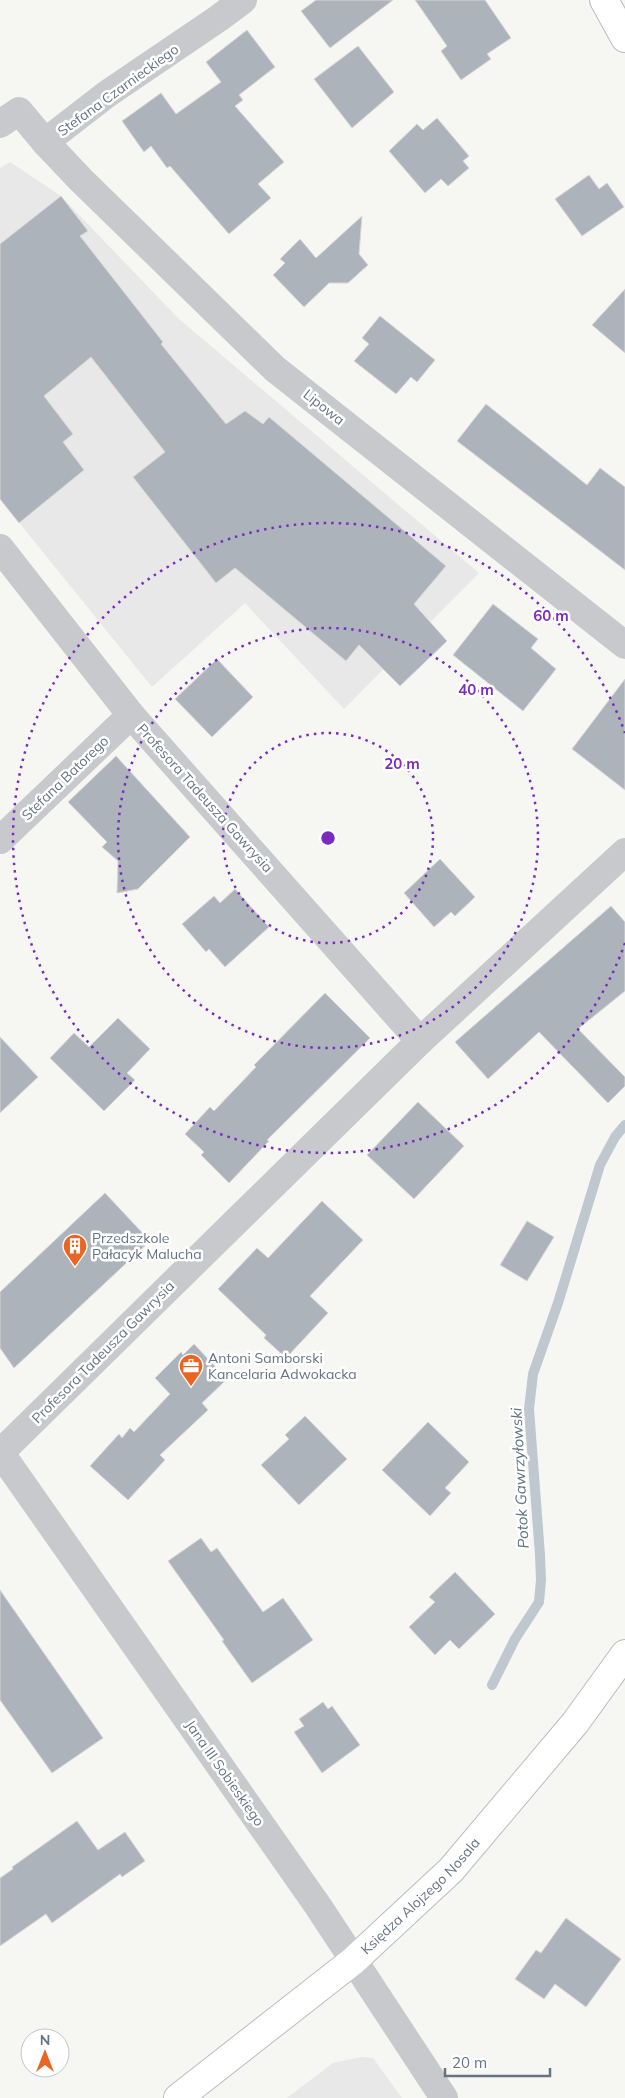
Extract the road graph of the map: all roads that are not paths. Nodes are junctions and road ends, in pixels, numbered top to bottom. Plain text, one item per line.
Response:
1 (243, 0) edge
2 (604, 0) edge
3 (625, 38) edge
4 (0, 124) edge
5 (45, 142) junction
6 (0, 548) edge
7 (625, 645) edge
8 (131, 715) junction
9 (0, 840) edge
10 (625, 852) edge
11 (420, 1041) junction
12 (0, 1453) edge
13 (625, 1654) edge
14 (353, 1961) junction
15 (178, 2098) edge
16 (444, 2098) edge

1 - 5 street, Stefana Czarnieckiego
2 - 3 street
4 - 5 street, Stefana Czarnieckiego
5 - 7 street, Lipowa
6 - 8 street, Profesora Tadeusza Gawrysia
8 - 9 street, Stefana Batorego
8 - 11 street, Profesora Tadeusza Gawrysia
10 - 11 street, Profesora Tadeusza Gawrysia
11 - 12 street, Profesora Tadeusza Gawrysia
12 - 14 street, Jana III Sobieskiego
13 - 14 street, Księdza Alojzego Nosala
14 - 15 street, Księdza Alojzego Nosala
14 - 16 street, Jana III Sobieskiego

